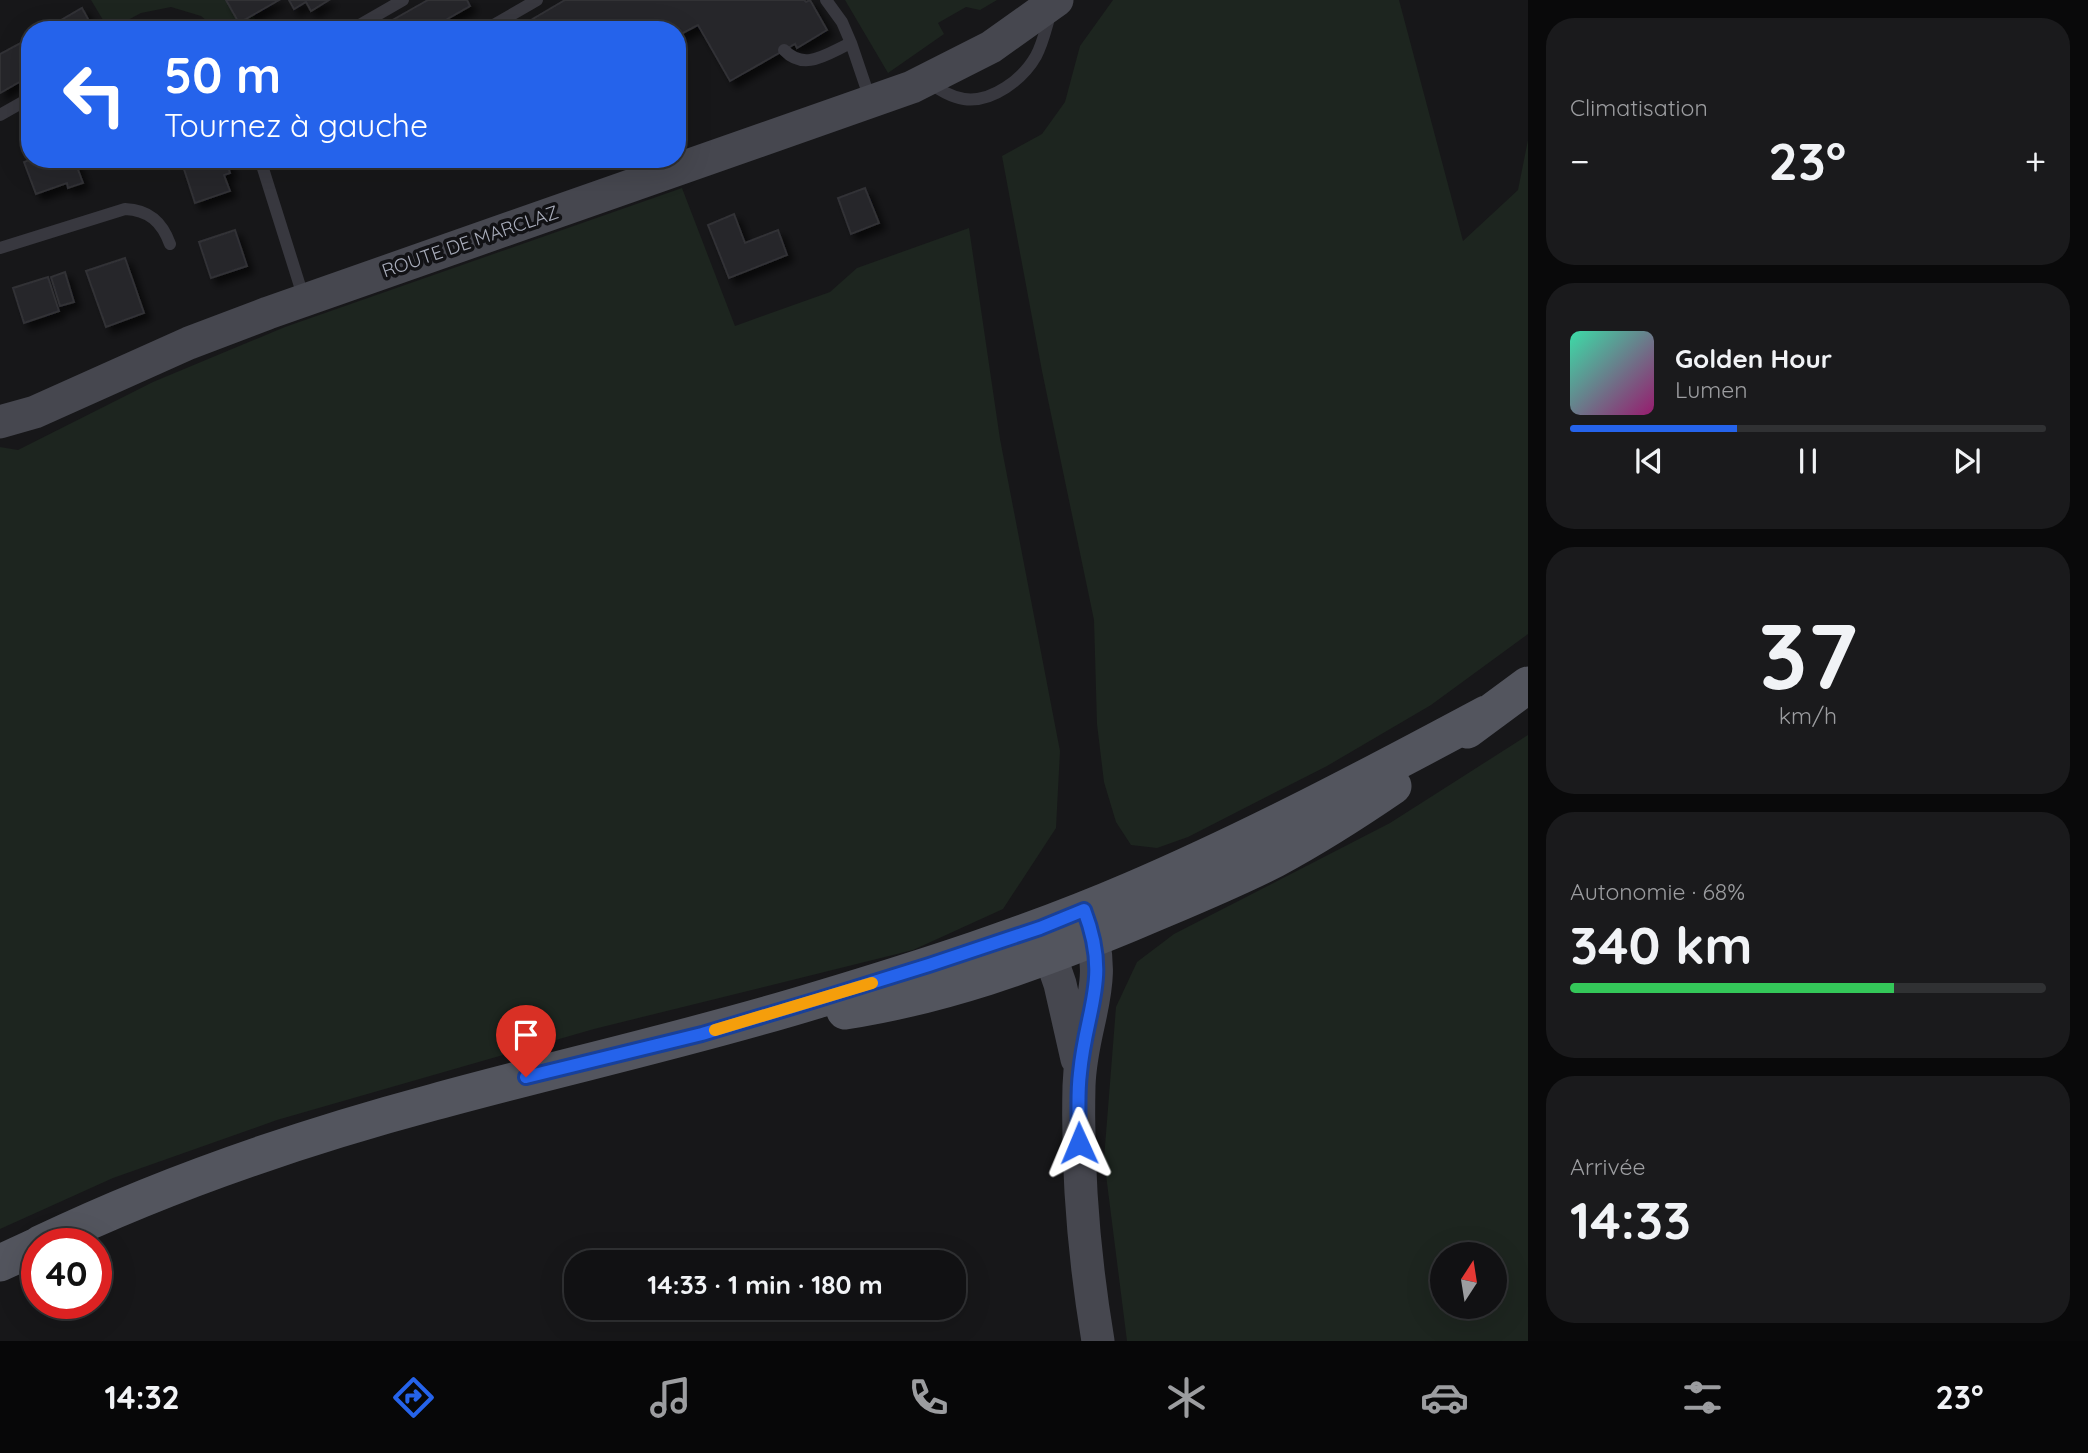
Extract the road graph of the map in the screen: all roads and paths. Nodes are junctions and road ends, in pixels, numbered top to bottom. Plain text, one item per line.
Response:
1 (404, 0) edge
2 (537, 0) edge
3 (826, 0) edge
4 (1055, 1) edge
5 (367, 21) edge
6 (501, 21) edge
7 (851, 43) junction
8 (785, 50) dead end
9 (870, 102) junction
10 (21, 103) edge
11 (0, 115) edge
12 (686, 166) edge
13 (263, 168) edge
14 (681, 168) edge
15 (170, 244) dead end
16 (0, 248) edge
17 (304, 300) junction
18 (0, 422) edge
19 (1528, 685) edge
20 (1089, 924) junction
21 (1045, 941) junction
22 (1080, 1071) junction
23 (79, 1228) edge
24 (21, 1254) edge
25 (0, 1264) edge
26 (1098, 1341) edge

1 - 5 lane
2 - 6 lane
3 - 7 lane
4 - 9 street, ROUTE DE MARCLAZ
7 - 8 lane
7 - 9 lane
9 - 12 street, ROUTE DE MARCLAZ
10 - 11 lane
13 - 17 lane
14 - 17 street, ROUTE DE MARCLAZ
15 - 16 lane
17 - 18 street, ROUTE DE MARCLAZ
19 - 20 main road
20 - 21 main road
20 - 22 street
21 - 22 street
21 - 23 main road
22 - 26 street
24 - 25 main road

